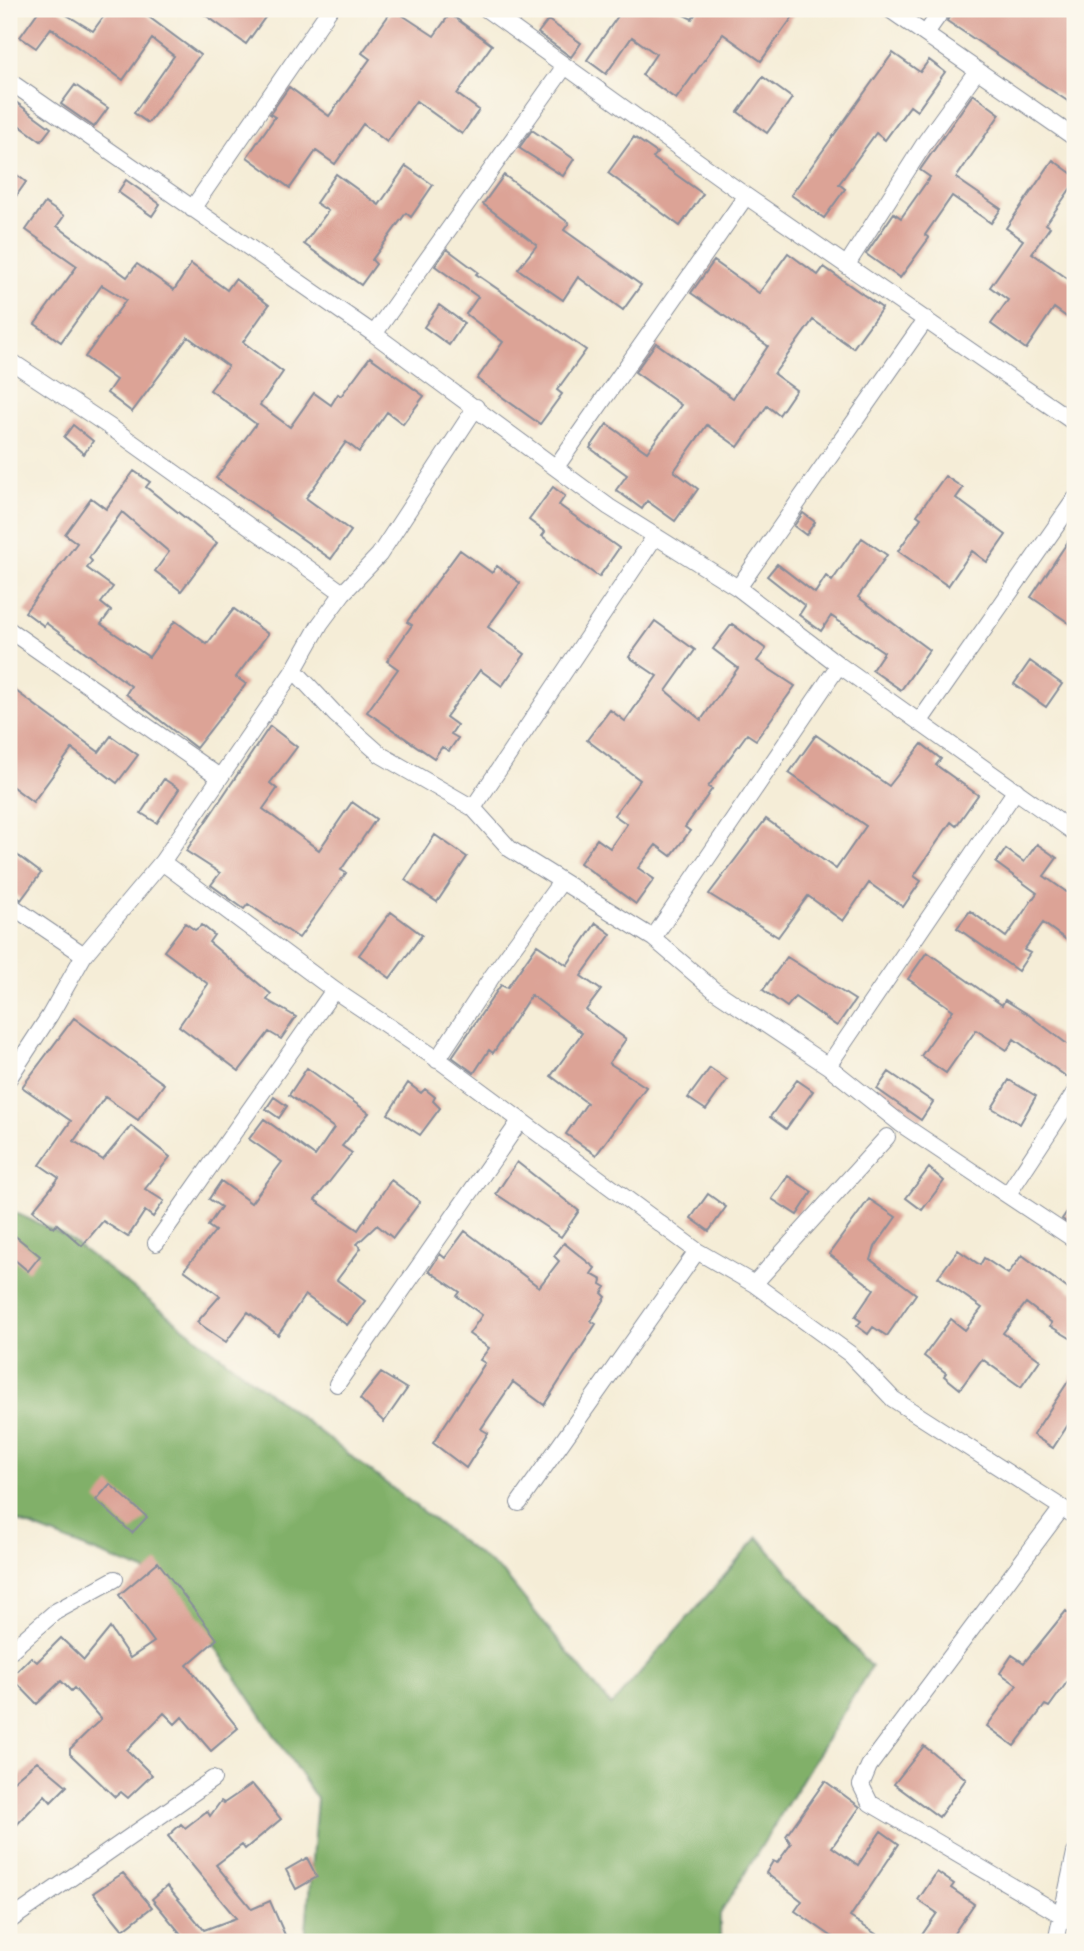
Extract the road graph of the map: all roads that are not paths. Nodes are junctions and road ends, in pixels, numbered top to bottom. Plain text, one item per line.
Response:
1 (330, 9) edge
2 (486, 9) edge
3 (890, 9) edge
4 (943, 9) edge
5 (926, 33) junction
6 (565, 66) junction
7 (976, 72) junction
8 (9, 81) edge
9 (1075, 138) edge
10 (747, 196) junction
11 (192, 209) junction
12 (848, 263) junction
13 (926, 319) junction
14 (374, 334) junction
15 (9, 360) edge
16 (477, 407) junction
17 (1075, 423) edge
18 (556, 467) junction
19 (1075, 499) edge
20 (654, 538) junction
21 (738, 588) junction
22 (343, 593) junction
23 (9, 630) edge
24 (839, 665) junction
25 (294, 670) junction
26 (920, 721) junction
27 (218, 776) junction
28 (1016, 790) junction
29 (473, 808) junction
30 (1075, 833) edge
31 (162, 862) junction
32 (561, 882) junction
33 (9, 904) edge
34 (653, 938) junction
35 (84, 954) junction
36 (334, 990) junction
37 (437, 1060) junction
38 (828, 1066) junction
39 (9, 1078) edge
40 (1075, 1092) edge
41 (520, 1121) junction
42 (887, 1137) dead end
43 (1008, 1194) junction
44 (1075, 1240) edge
45 (156, 1243) dead end
46 (697, 1251) junction
47 (754, 1284) junction
48 (337, 1384) dead end
49 (519, 1503) dead end
50 (1069, 1512) edge
51 (115, 1579) dead end
52 (9, 1651) edge
53 (213, 1779) dead end
54 (1075, 1853) edge
55 (1068, 1919) edge
56 (9, 1921) edge
57 (1056, 1942) edge

1 - 11 street
2 - 6 street
3 - 5 street
4 - 5 street
5 - 7 street
6 - 10 street
6 - 14 street
7 - 9 street
7 - 12 street
8 - 11 street
10 - 12 street
10 - 18 street
11 - 14 street
12 - 13 street
13 - 17 street
13 - 21 street
14 - 16 street
15 - 22 street
16 - 18 street
16 - 22 street
18 - 20 street
19 - 26 street
20 - 21 street
20 - 29 street
21 - 24 street
22 - 25 street
23 - 27 street
24 - 26 street
24 - 34 street
25 - 27 street
25 - 29 street
26 - 28 street
27 - 31 street
28 - 30 street
28 - 38 street
29 - 32 street
31 - 35 street
31 - 36 street
32 - 34 street
32 - 37 street
33 - 35 street
34 - 38 street
35 - 39 street
36 - 37 street
36 - 45 street
37 - 41 street
38 - 43 street
40 - 43 street
41 - 46 street
41 - 48 street
42 - 47 street
43 - 44 street
46 - 47 street
46 - 49 street
47 - 50 street
50 - 55 street
51 - 52 street
53 - 56 street
54 - 55 street
55 - 57 street

